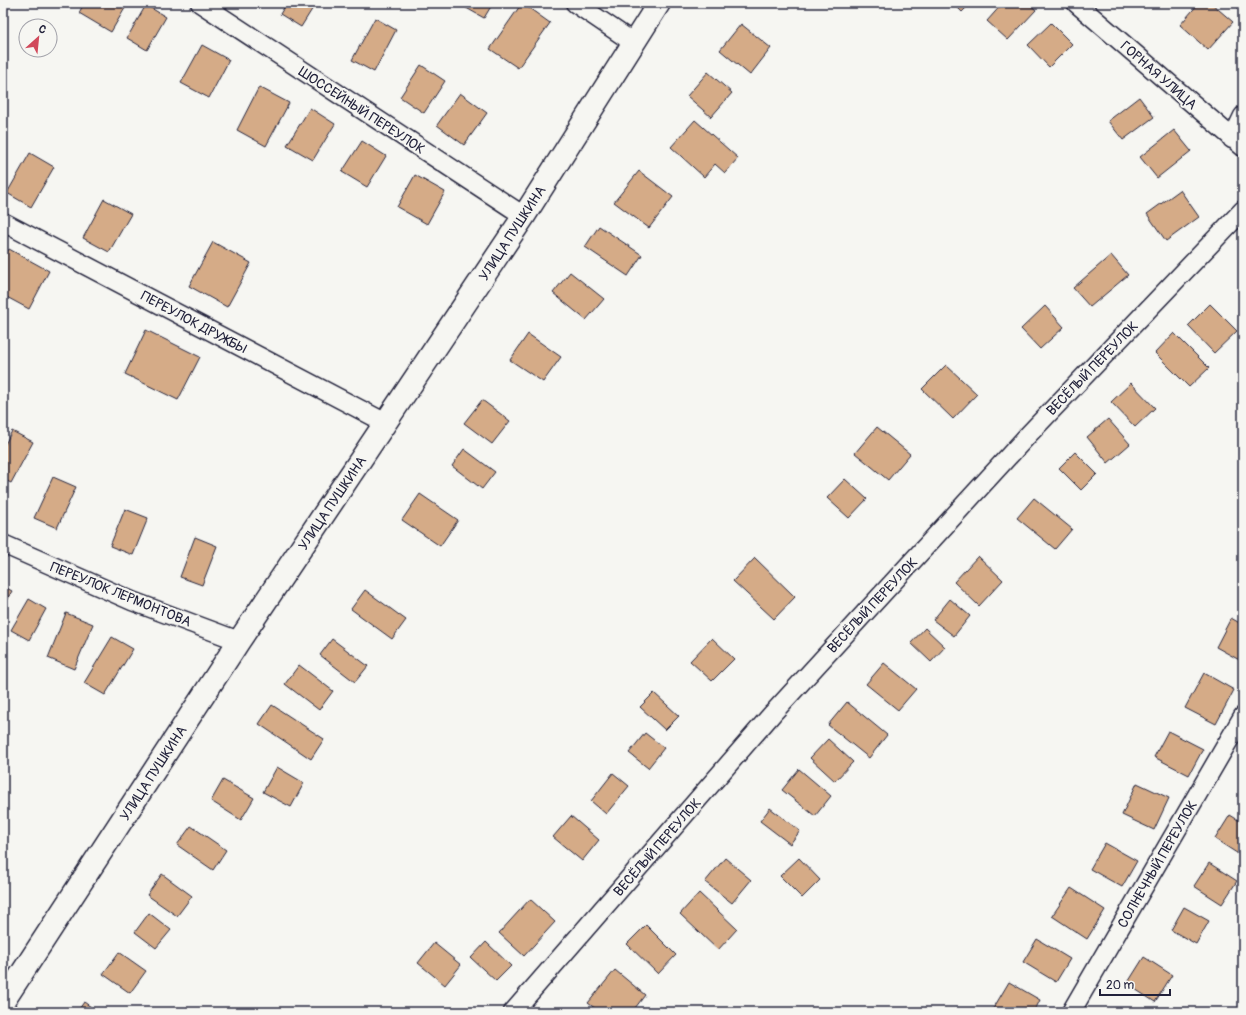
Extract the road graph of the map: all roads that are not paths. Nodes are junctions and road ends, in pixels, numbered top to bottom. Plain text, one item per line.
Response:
1 (200, 3) edge
2 (575, 3) edge
3 (659, 3) edge
4 (1076, 3) edge
5 (634, 43) junction
6 (1243, 116) edge
7 (1237, 143) edge
8 (1243, 210) edge
9 (524, 216) junction
10 (3, 222) edge
11 (386, 423) junction
12 (3, 544) edge
13 (239, 641) junction
14 (1243, 716) edge
15 (3, 1001) edge
16 (513, 1012) edge
17 (1071, 1012) edge

1 - 9 street, ШОССЕЙНЫЙ ПЕРЕУЛОК
2 - 5 street
3 - 5 main road, УЛИЦА ПУШКИНА
4 - 7 street, ГОРНАЯ УЛИЦА
5 - 9 main road, УЛИЦА ПУШКИНА
6 - 7 street
8 - 16 street, ВЕСЁЛЫЙ ПЕРЕУЛОК
9 - 11 main road, УЛИЦА ПУШКИНА
10 - 11 street, ПЕРЕУЛОК ДРУЖБЫ
11 - 13 main road, УЛИЦА ПУШКИНА
12 - 13 street, ПЕРЕУЛОК ЛЕРМОНТОВА
13 - 15 main road, УЛИЦА ПУШКИНА
14 - 17 street, СОЛНЕЧНЫЙ ПЕРЕУЛОК

